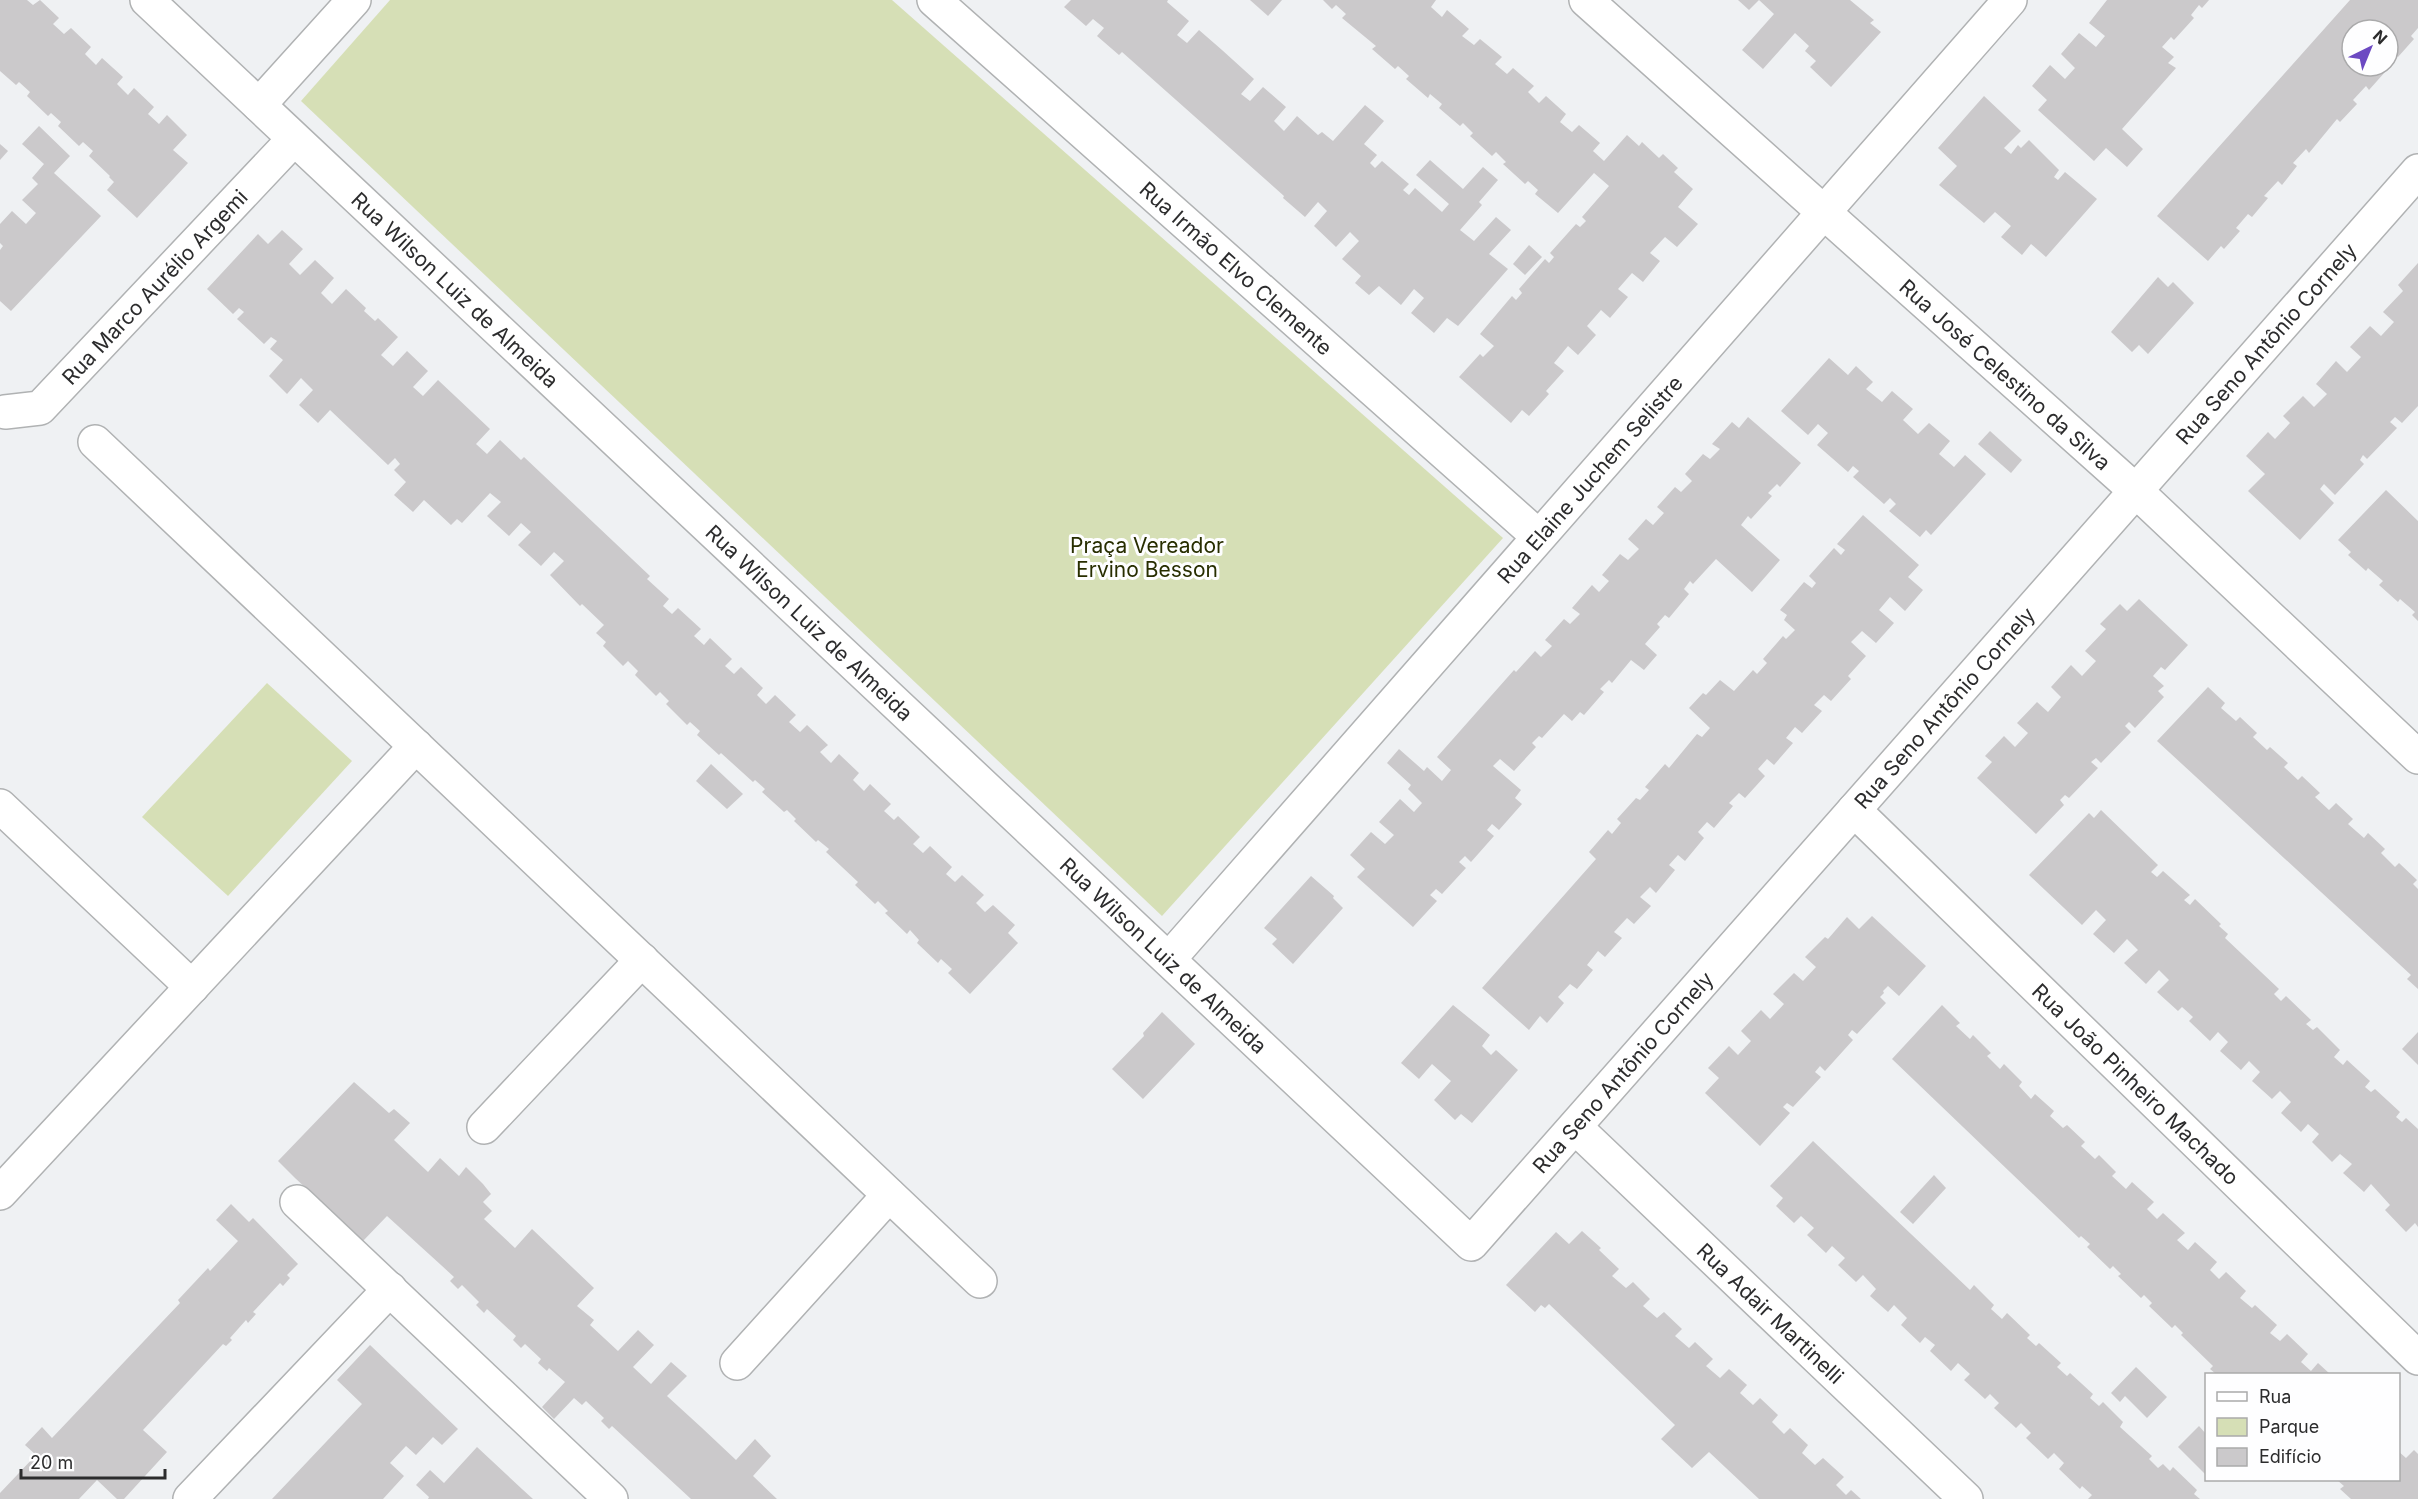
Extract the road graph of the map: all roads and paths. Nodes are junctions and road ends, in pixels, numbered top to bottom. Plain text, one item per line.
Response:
1 (147, 0) edge
2 (354, 0) edge
3 (934, 0) edge
4 (1586, 0) edge
5 (2010, 0) edge
6 (259, 105) junction
7 (294, 139) junction
8 (2418, 171) edge
9 (1823, 212) junction
10 (5, 412) dead end
11 (95, 442) dead end
12 (2136, 491) junction
13 (1538, 536) junction
14 (416, 746) junction
15 (2418, 758) edge
16 (0, 806) edge
17 (1854, 810) junction
18 (1169, 959) junction
19 (642, 960) junction
20 (192, 987) junction
21 (1575, 1126) junction
22 (484, 1128) dead end
23 (0, 1193) edge
24 (889, 1194) junction
25 (297, 1202) dead end
26 (1471, 1244) joint
27 (980, 1281) dead end
28 (390, 1289) junction
29 (2418, 1358) edge
30 (737, 1363) dead end
31 (190, 1499) edge
32 (611, 1499) edge
33 (1966, 1499) edge

1 - 6 street, Rua Wilson Luiz de Almeida
2 - 6 street
3 - 13 street, Rua Irmão Elvo Clemente
4 - 9 street, Rua José Celestino da Silva
5 - 9 street, Rua Elaine Juchem Selistre
6 - 7 street, Rua Wilson Luiz de Almeida
7 - 10 street, Rua Marco Aurélio Argemi
7 - 18 street, Rua Wilson Luiz de Almeida
8 - 12 street, Rua Seno Antônio Cornely
9 - 12 street, Rua José Celestino da Silva
9 - 13 street, Rua Elaine Juchem Selistre
11 - 14 street
12 - 15 street, Rua José Celestino da Silva
12 - 17 street, Rua Seno Antônio Cornely
13 - 18 street, Rua Elaine Juchem Selistre
14 - 19 street
14 - 20 street
16 - 20 street
17 - 21 street, Rua Seno Antônio Cornely
17 - 29 street, Rua João Pinheiro Machado
18 - 26 street, Rua Wilson Luiz de Almeida
19 - 22 street
19 - 24 street
20 - 23 street
21 - 26 street, Rua Seno Antônio Cornely
21 - 33 street, Rua Adair Martinelli
24 - 27 street
24 - 30 street
25 - 28 street
28 - 31 street
28 - 32 street

